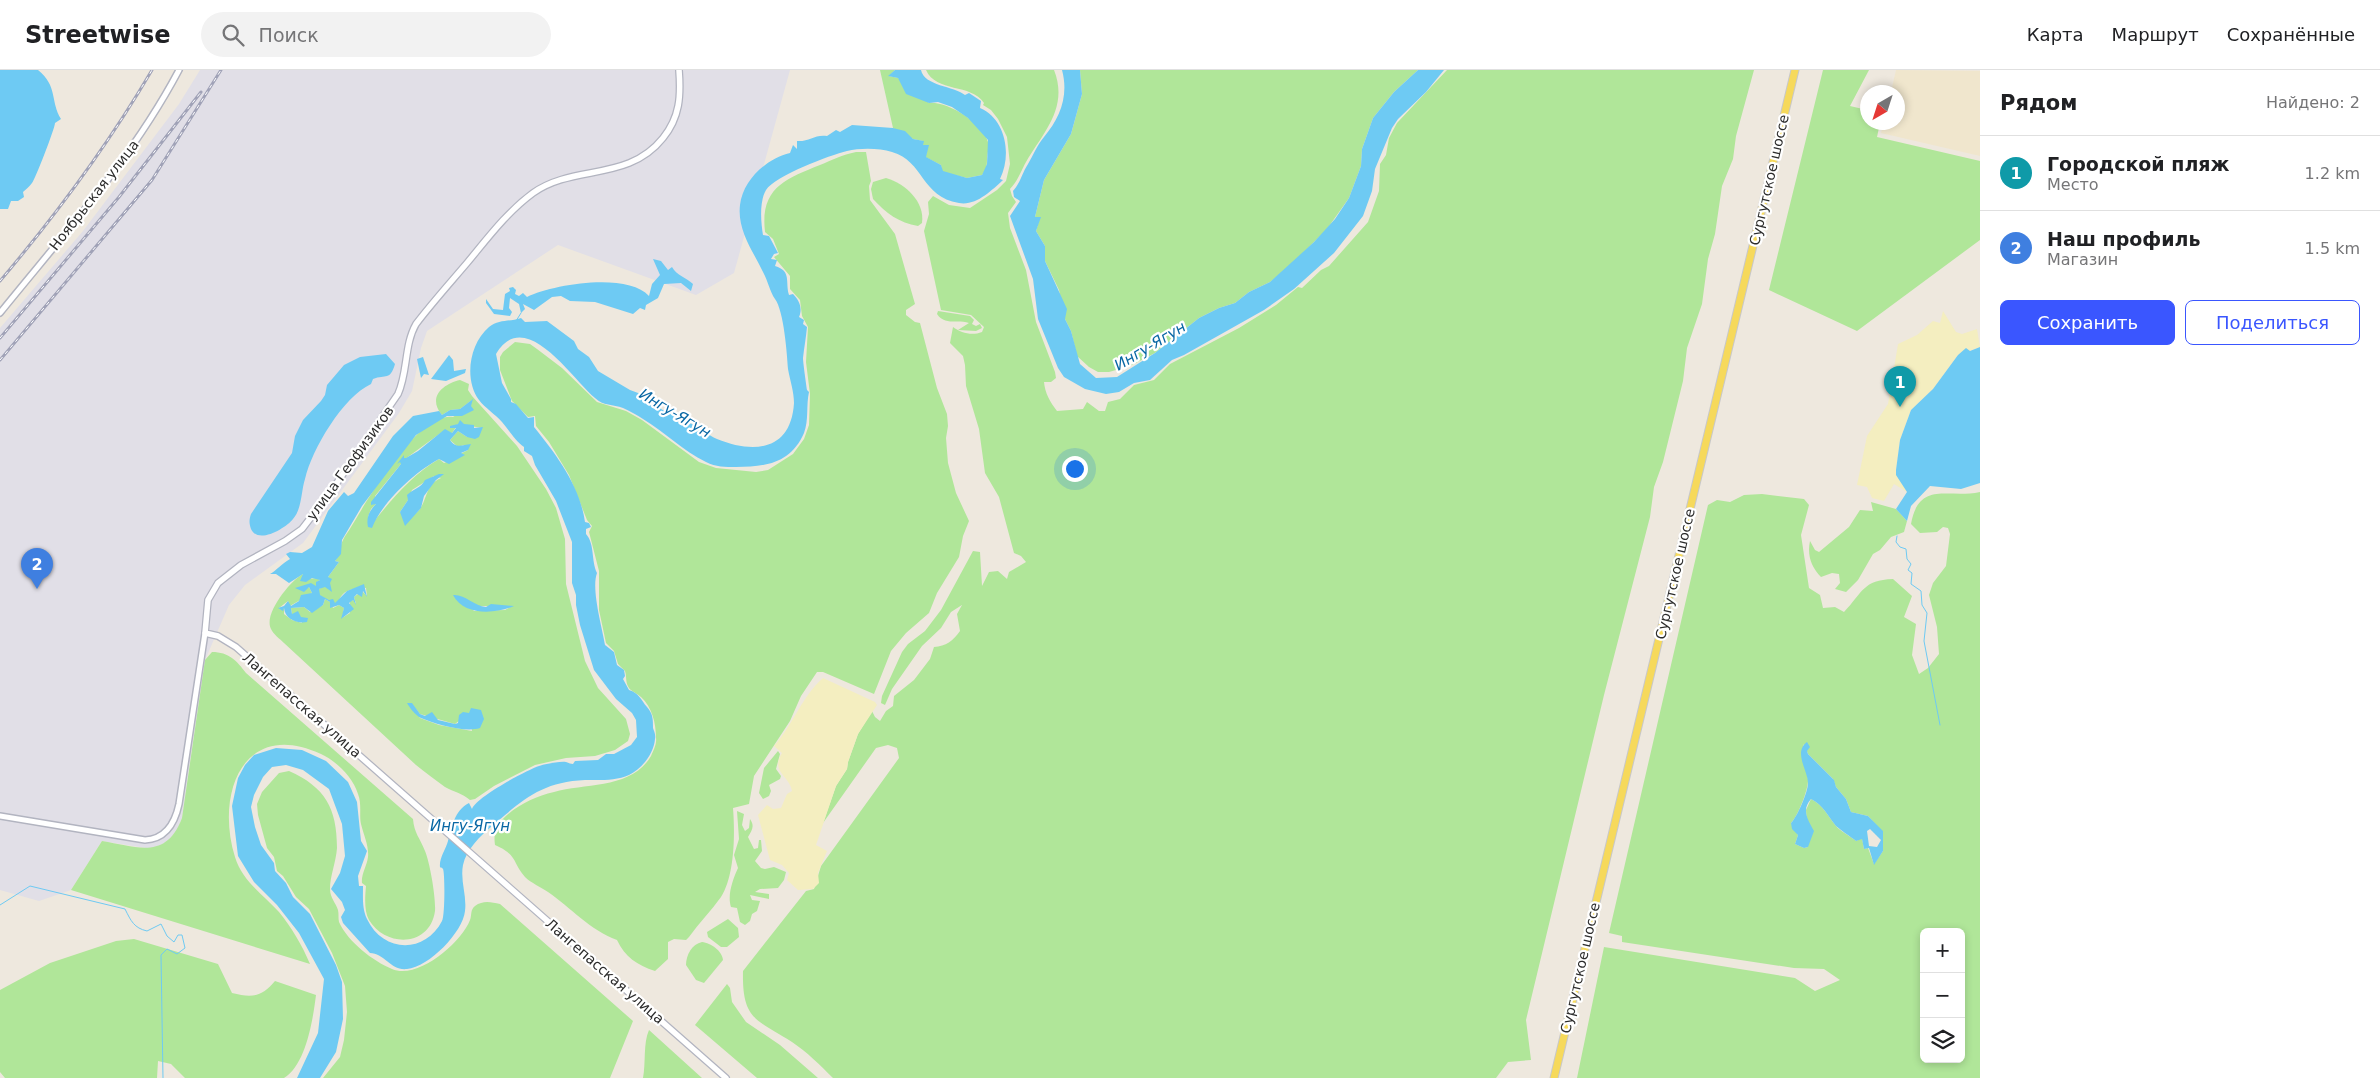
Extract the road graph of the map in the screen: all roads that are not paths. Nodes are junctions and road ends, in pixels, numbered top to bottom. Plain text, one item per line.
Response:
1 (179, 70) edge
2 (679, 70) edge
3 (1795, 70) edge
4 (0, 313) edge
5 (205, 633) junction
6 (0, 816) edge
7 (726, 1078) edge
8 (1554, 1078) edge

1 - 4 street, Ноябрьская улица
2 - 5 main road, улица Геофизиков
3 - 8 main road, Сургутское шоссе
5 - 6 street, улица Геофизиков
5 - 7 main road, Лангепасская улица

